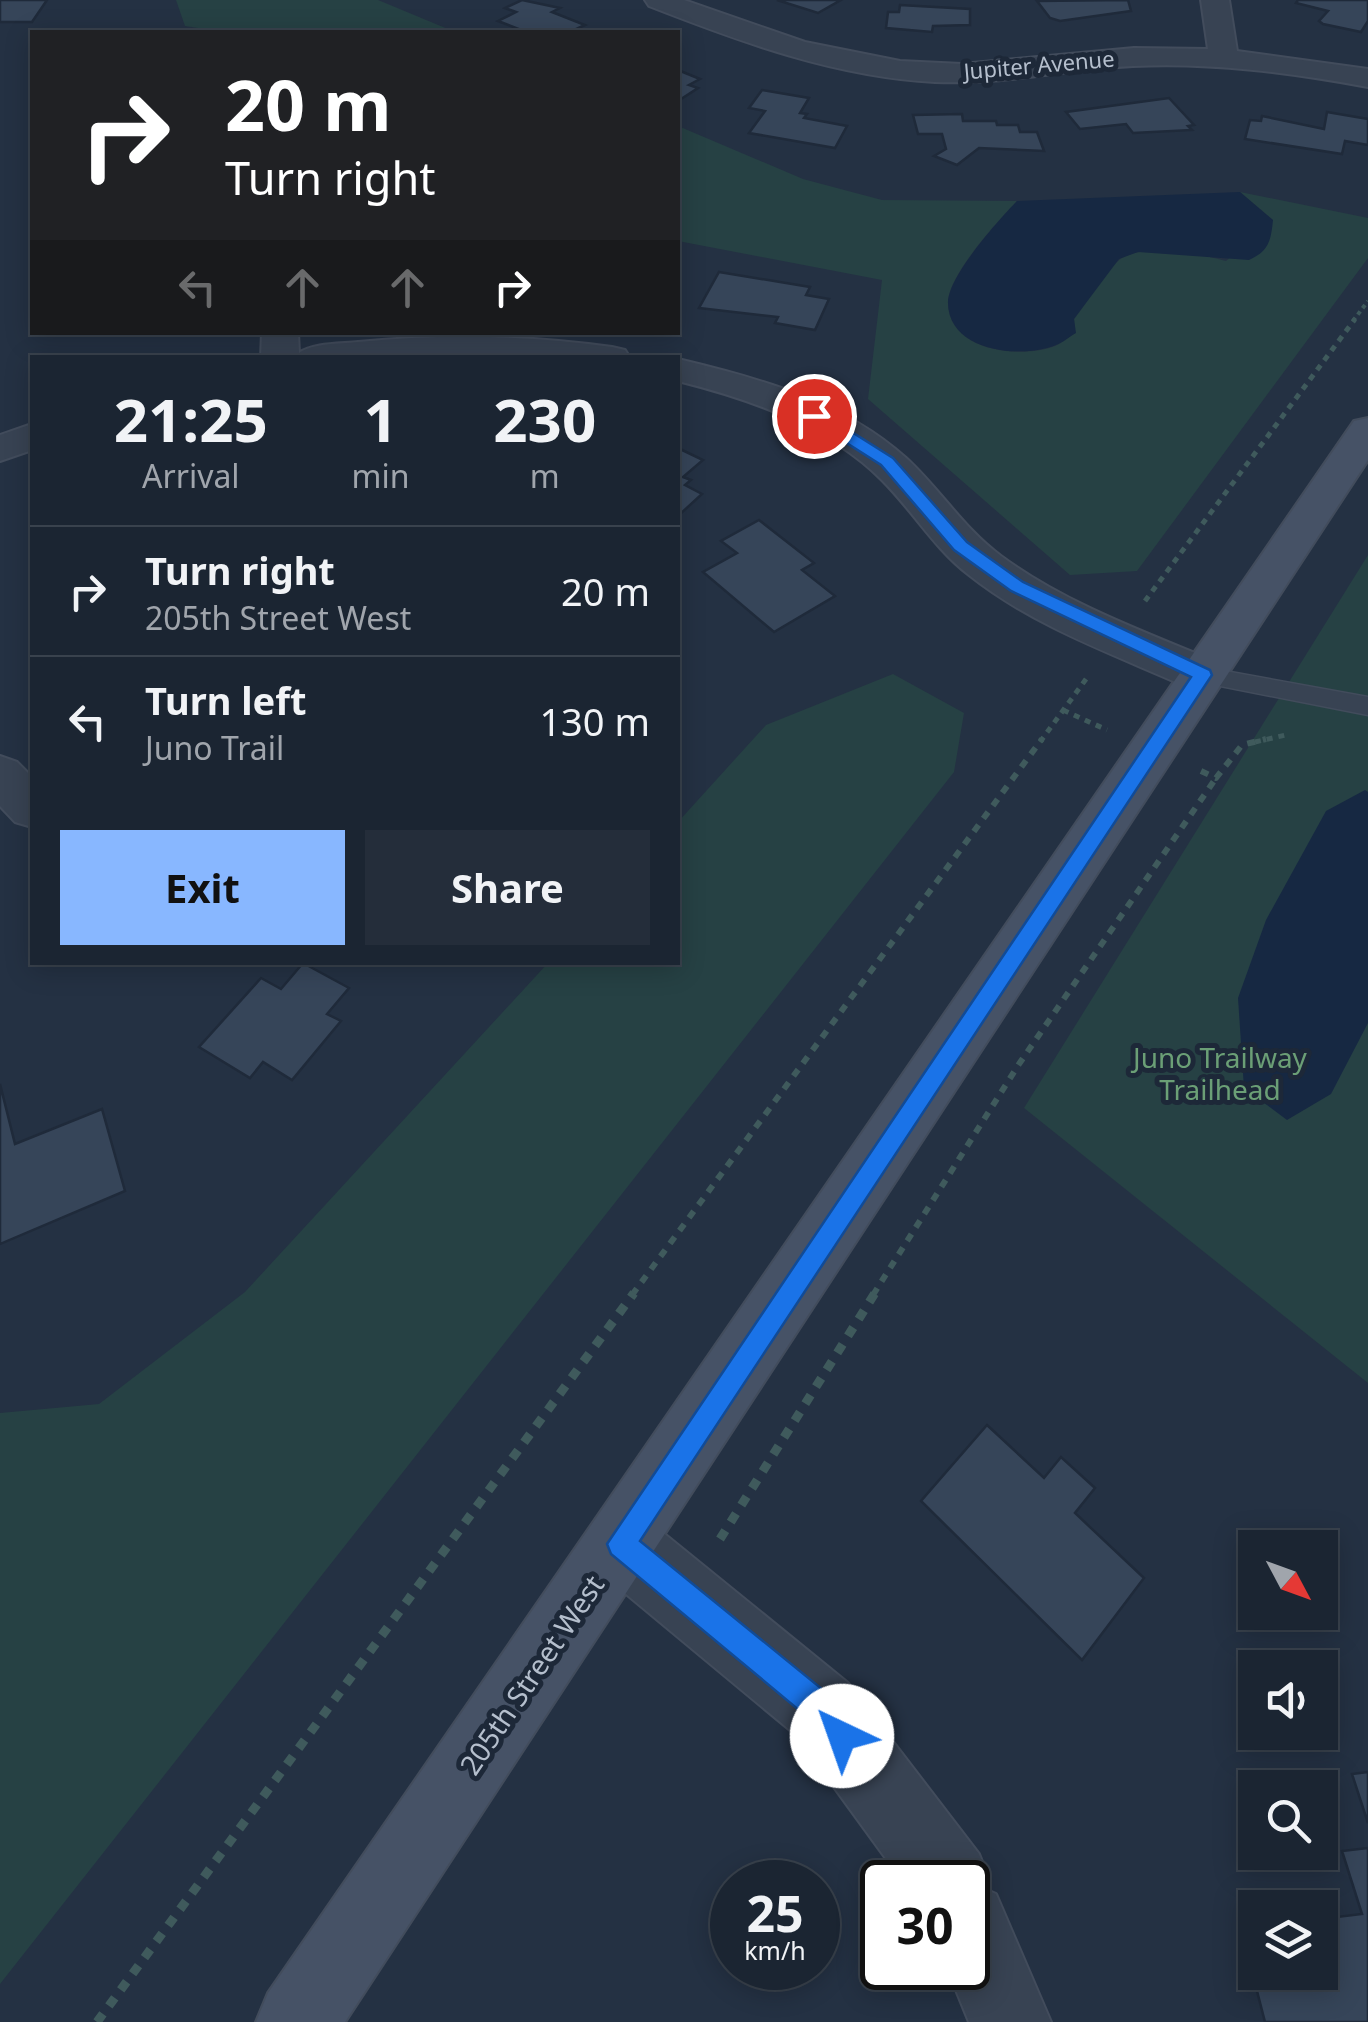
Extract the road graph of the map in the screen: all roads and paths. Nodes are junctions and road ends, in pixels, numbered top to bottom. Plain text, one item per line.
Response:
1 (659, 0) edge
2 (1214, 0) edge
3 (1224, 58) junction
4 (1368, 78) edge
5 (1368, 302) edge
6 (340, 355) edge
7 (595, 355) edge
8 (680, 371) edge
9 (1368, 430) edge
10 (30, 437) edge
11 (0, 449) edge
12 (1118, 637) junction
13 (1203, 675) junction
14 (1368, 706) edge
15 (0, 775) edge
16 (1216, 778) dead end
17 (30, 806) edge
18 (621, 1544) junction
19 (684, 1596) junction
20 (934, 1860) edge
21 (990, 1974) edge
22 (97, 2022) edge
23 (297, 2022) edge
24 (1010, 2022) edge

1 - 3 street, Jupiter Avenue
2 - 3 street
3 - 4 street, Jupiter Avenue
5 - 12 path
6 - 7 street
8 - 12 street
9 - 13 street, 205th Street West
10 - 11 street
12 - 13 street
12 - 22 path
13 - 14 lane
13 - 18 street, 205th Street West
15 - 17 street
16 - 19 path
18 - 19 street
18 - 23 street, 205th Street West
19 - 20 street
21 - 24 street

